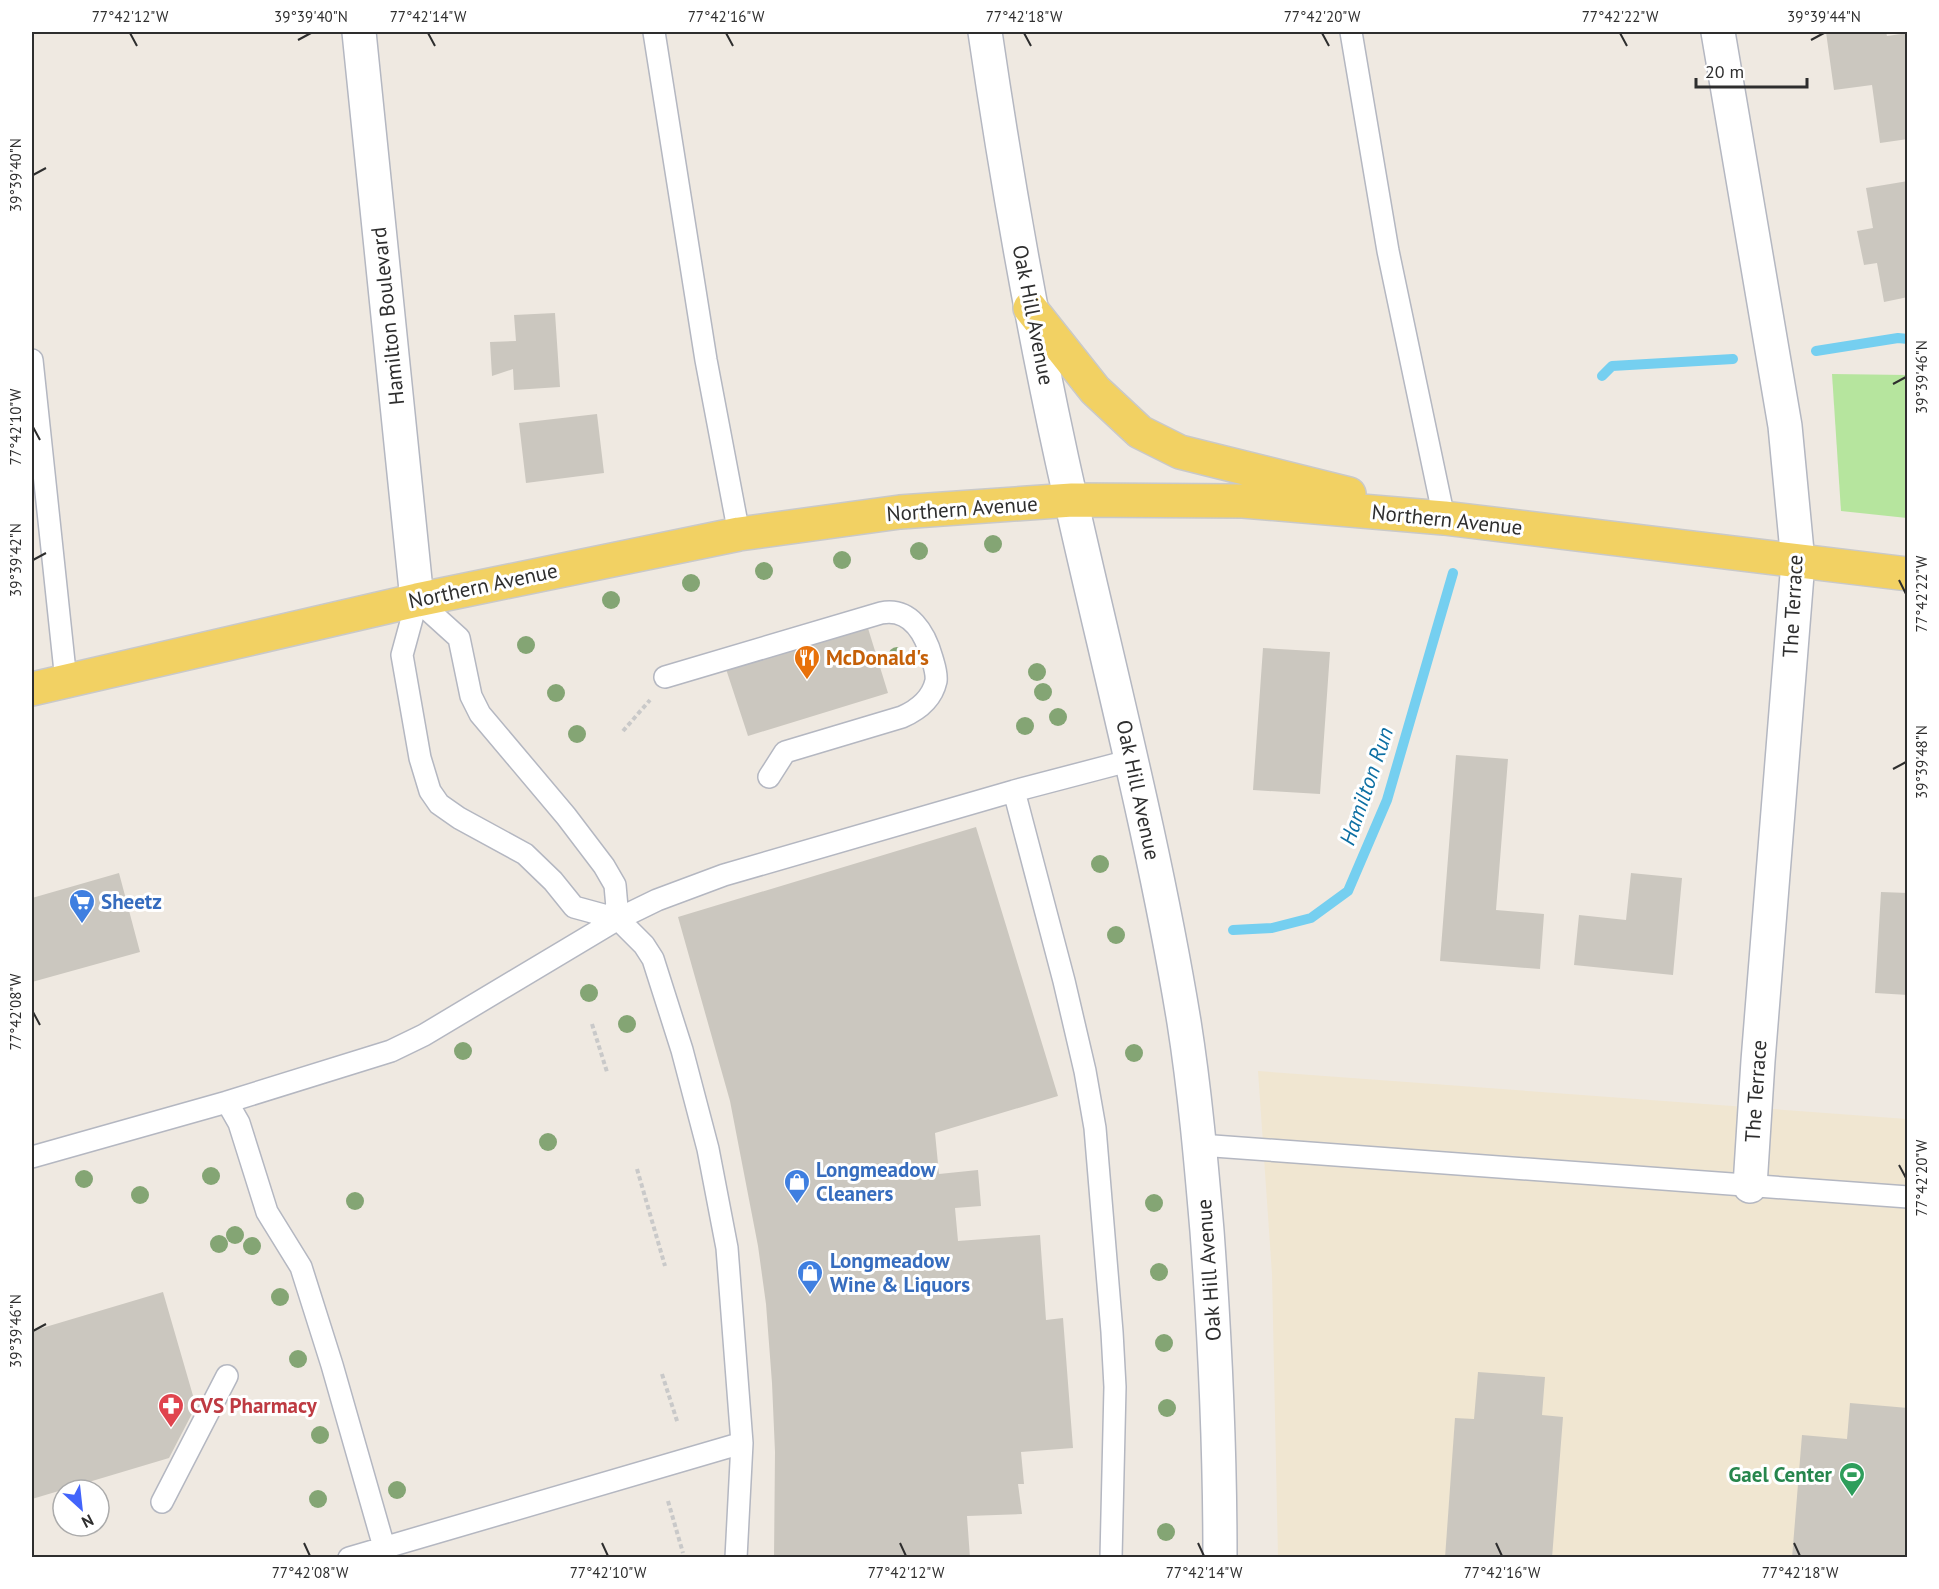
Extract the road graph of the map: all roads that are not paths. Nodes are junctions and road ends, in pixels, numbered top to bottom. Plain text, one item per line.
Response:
1 (359, 32) edge
2 (654, 32) edge
3 (985, 32) edge
4 (1351, 32) edge
5 (1718, 32) edge
6 (1030, 308) junction
7 (32, 360) edge
8 (1072, 500) junction
9 (1444, 518) junction
10 (739, 534) junction
11 (1798, 562) junction
12 (1908, 574) edge
13 (417, 600) junction
14 (665, 677) dead end
15 (66, 681) junction
16 (32, 689) edge
17 (1132, 760) junction
18 (769, 777) dead end
19 (1014, 791) junction
20 (618, 919) junction
21 (227, 1102) junction
22 (1200, 1145) junction
23 (32, 1157) edge
24 (1750, 1186) junction
25 (1908, 1197) edge
26 (227, 1376) dead end
27 (742, 1443) junction
28 (162, 1502) dead end
29 (384, 1547) junction
30 (350, 1557) edge
31 (736, 1557) edge
32 (1111, 1557) edge
33 (1220, 1557) edge

1 - 13 street, Hamilton Boulevard
2 - 10 lane
3 - 6 street, Oak Hill Avenue
4 - 9 lane
5 - 11 street, The Terrace
6 - 8 street, Oak Hill Avenue
6 - 9 main road
7 - 15 lane
8 - 9 main road, Northern Avenue
8 - 10 main road, Northern Avenue
8 - 17 street, Oak Hill Avenue
9 - 11 main road, Northern Avenue
10 - 13 main road, Northern Avenue
11 - 12 main road, Northern Avenue
11 - 24 street, The Terrace
13 - 15 main road, Northern Avenue
13 - 20 lane
13 - 20 lane
14 - 18 lane
15 - 16 main road, Northern Avenue
17 - 19 lane
17 - 22 street, Oak Hill Avenue
19 - 20 lane
19 - 32 lane
20 - 21 lane
20 - 27 lane
21 - 23 lane
21 - 29 lane
22 - 24 lane
22 - 33 street, Oak Hill Avenue
24 - 25 lane
26 - 28 lane
27 - 29 lane
27 - 31 lane
29 - 30 lane

